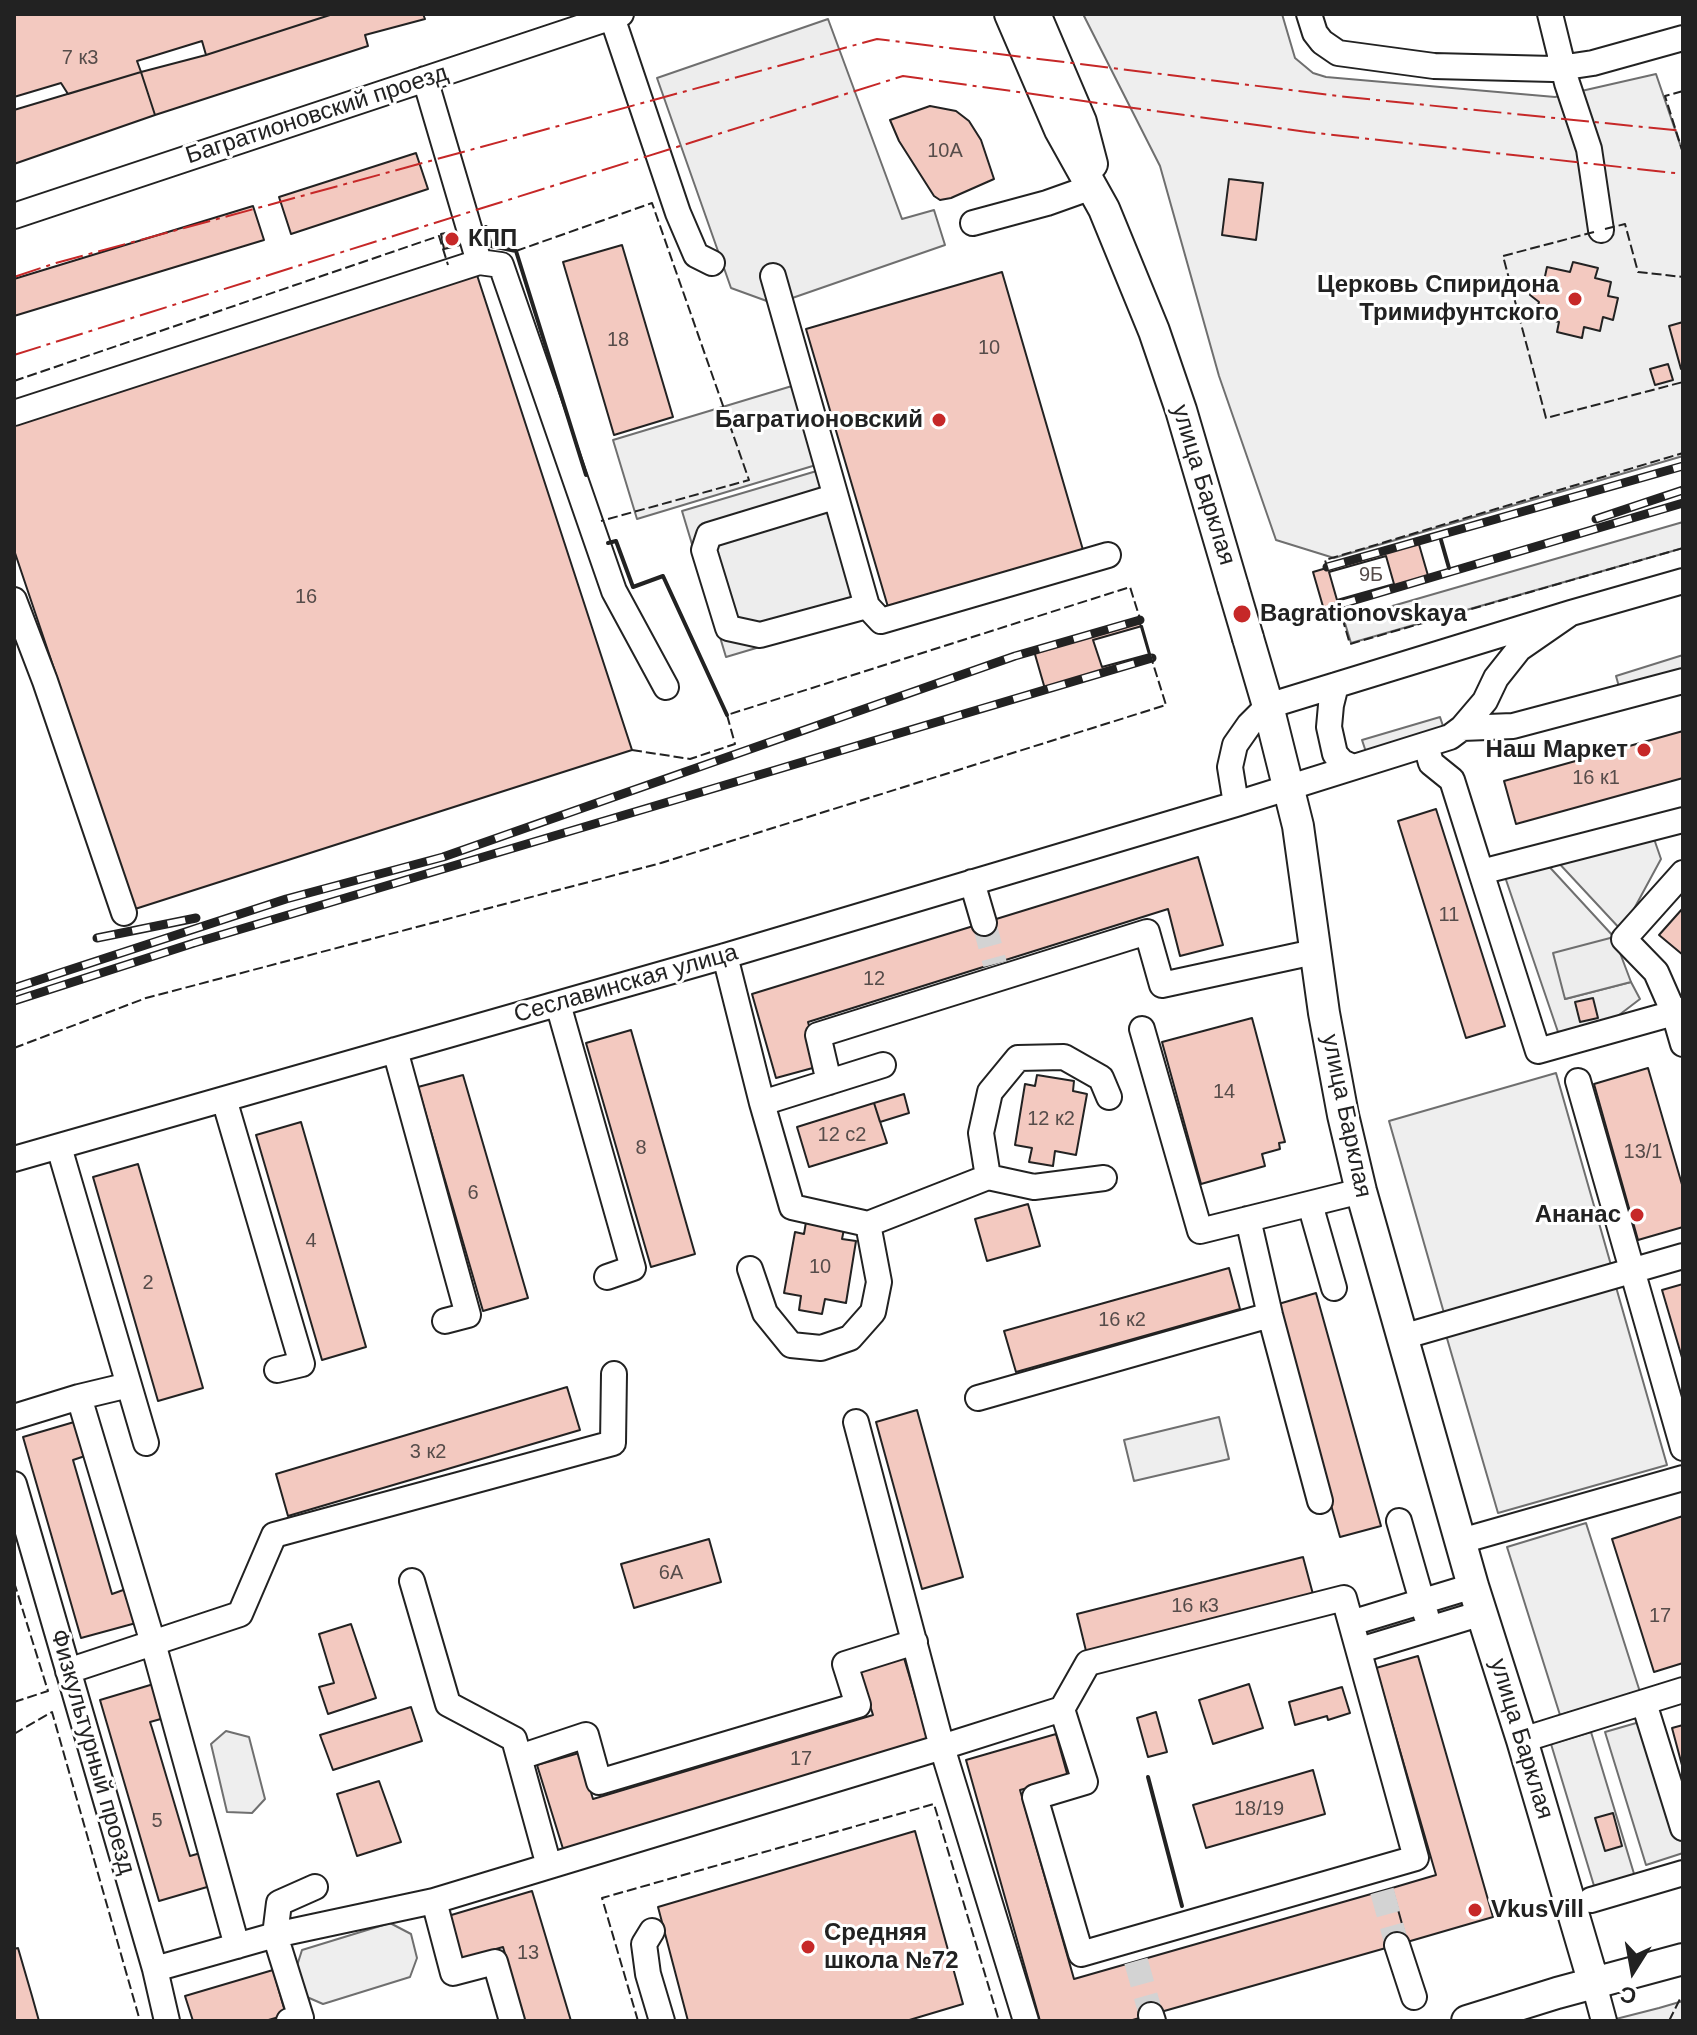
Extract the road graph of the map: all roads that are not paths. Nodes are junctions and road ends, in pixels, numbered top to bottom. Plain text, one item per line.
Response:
1 (1010, 14) edge
2 (1035, 14) edge
3 (1309, 14) edge
4 (1550, 14) edge
5 (616, 16) edge
6 (1683, 38) edge
7 (1563, 67) junction
8 (425, 79) junction
9 (1098, 198) junction
10 (14, 216) edge
11 (973, 223) dead end
12 (1601, 230) dead end
13 (479, 262) junction
14 (712, 263) dead end
15 (773, 276) dead end
16 (14, 413) edge
17 (834, 497) junction
18 (1108, 555) dead end
19 (1683, 581) edge
20 (14, 600) edge
21 (867, 606) junction
22 (1571, 613) junction
23 (1683, 681) edge
24 (1336, 685) junction
25 (666, 687) dead end
26 (1268, 706) junction
27 (1462, 728) junction
28 (1426, 745) junction
29 (1353, 767) junction
30 (1289, 788) junction
31 (1236, 804) junction
32 (1681, 828) edge
33 (1481, 872) junction
34 (1683, 873) edge
35 (972, 882) junction
36 (124, 913) dead end
37 (984, 923) tunnel mouth
38 (1314, 952) junction
39 (725, 956) junction
40 (558, 1004) junction
41 (1678, 1011) edge
42 (1142, 1029) dead end
43 (1683, 1044) edge
44 (395, 1050) junction
45 (883, 1065) dead end
46 (1578, 1081) dead end
47 (829, 1082) junction
48 (1109, 1097) dead end
49 (224, 1099) junction
50 (762, 1103) junction
51 (59, 1147) junction
52 (14, 1159) edge
53 (988, 1177) junction
54 (1104, 1178) dead end
55 (1361, 1191) junction
56 (1310, 1204) junction
57 (1248, 1219) junction
58 (868, 1224) junction
59 (1683, 1256) edge
60 (750, 1269) dead end
61 (1632, 1271) junction
62 (607, 1277) dead end
63 (1334, 1288) dead end
64 (1270, 1315) junction
65 (445, 1321) dead end
66 (1402, 1337) junction
67 (277, 1370) dead end
68 (614, 1374) dead end
69 (129, 1385) junction
70 (79, 1397) junction
71 (978, 1398) dead end
72 (14, 1417) edge
73 (856, 1422) dead end
74 (146, 1443) dead end
75 (1683, 1448) edge
76 (1683, 1478) edge
77 (14, 1484) edge
78 (1320, 1501) dead end
79 (1399, 1521) dead end
80 (1461, 1541) junction
81 (412, 1581) dead end
82 (1477, 1599) junction
83 (1422, 1601) junction
84 (1351, 1623) junction
85 (1429, 1628) junction
86 (915, 1642) junction
87 (153, 1643) junction
88 (1360, 1650) junction
89 (68, 1671) junction
90 (1683, 1690) edge
91 (1644, 1703) junction
92 (1062, 1709) junction
93 (1522, 1740) junction
94 (942, 1747) junction
95 (520, 1757) junction
96 (1683, 1828) edge
97 (549, 1866) junction
98 (1683, 1873) edge
99 (315, 1887) dead end
100 (1591, 1900) dead end
101 (434, 1901) junction
102 (652, 1931) dead end
103 (275, 1935) junction
104 (1397, 1945) tunnel mouth
105 (237, 1946) junction
106 (1683, 1959) edge
107 (155, 1969) junction
108 (1594, 1984) junction
109 (1414, 1997) dead end
110 (167, 2021) edge
111 (289, 2021) edge
112 (512, 2021) edge
113 (662, 2021) edge
114 (1026, 2021) edge
115 (1467, 2021) edge
116 (1604, 2021) edge

1 - 9 main road, улица Барклая
2 - 9 main road, улица Барклая
3 - 7 street
4 - 7 street
5 - 8 street, Багратионовский проезд
5 - 14 street
6 - 7 street
7 - 12 street
8 - 10 street, Багратионовский проезд
8 - 13 street
9 - 11 street
9 - 26 main road, улица Барклая, bridge
13 - 16 street
13 - 25 street
15 - 17 street
17 - 21 street
17 - 21 street
18 - 21 street
19 - 22 street, Сеславинская улица
20 - 36 street
22 - 24 street, Сеславинская улица
22 - 27 street, Сеславинская улица
23 - 27 street
24 - 26 street, Сеславинская улица
24 - 29 street
26 - 30 main road, улица Барклая
26 - 31 street
27 - 28 street, Сеславинская улица
28 - 29 street, Сеславинская улица
28 - 33 street
29 - 30 street, Сеславинская улица
30 - 31 street, Сеславинская улица
30 - 38 main road, улица Барклая
31 - 35 street, Сеславинская улица
32 - 33 street
33 - 41 street
34 - 41 street
35 - 37 street
35 - 39 street, Сеславинская улица
38 - 47 street
38 - 55 main road, улица Барклая
39 - 40 street, Сеславинская улица
39 - 50 street
40 - 44 street, Сеславинская улица
40 - 62 street
41 - 43 street
42 - 57 street
44 - 49 street, Сеславинская улица
44 - 65 street
45 - 47 street
46 - 61 street
47 - 50 street
48 - 53 street
49 - 51 street, Сеславинская улица
49 - 67 street
50 - 58 street
51 - 52 street, Сеславинская улица
51 - 69 street
53 - 54 street
53 - 58 street
55 - 56 street
55 - 66 main road, улица Барклая
56 - 57 street
56 - 63 street
57 - 64 street
58 - 60 street
59 - 61 street
61 - 66 street
61 - 75 street
64 - 71 street
64 - 78 street
66 - 80 main road, улица Барклая
68 - 87 street
69 - 70 street
69 - 74 street
70 - 72 street
70 - 87 street
73 - 86 street
76 - 80 street
77 - 89 street, Физкультурный проезд
79 - 83 street
80 - 82 main road, улица Барклая
81 - 95 street
82 - 83 street
82 - 85 street
82 - 93 main road, улица Барклая
83 - 84 street
83 - 85 street
84 - 88 street
84 - 92 street
85 - 88 street
86 - 94 street
86 - 95 street
87 - 89 street
87 - 105 street
88 - 92 street
89 - 107 street, Физкультурный проезд
90 - 91 street
91 - 93 street
91 - 96 street
92 - 94 street
93 - 108 main road, улица Барклая
94 - 97 street
94 - 114 street
95 - 97 street
97 - 101 street
98 - 100 street
99 - 103 street
101 - 103 street
101 - 112 street
102 - 113 street
103 - 105 street
103 - 111 street
104 - 109 street
105 - 107 street
106 - 108 main road
107 - 110 street, Физкультурный проезд
108 - 115 main road
108 - 116 street, улица Барклая

